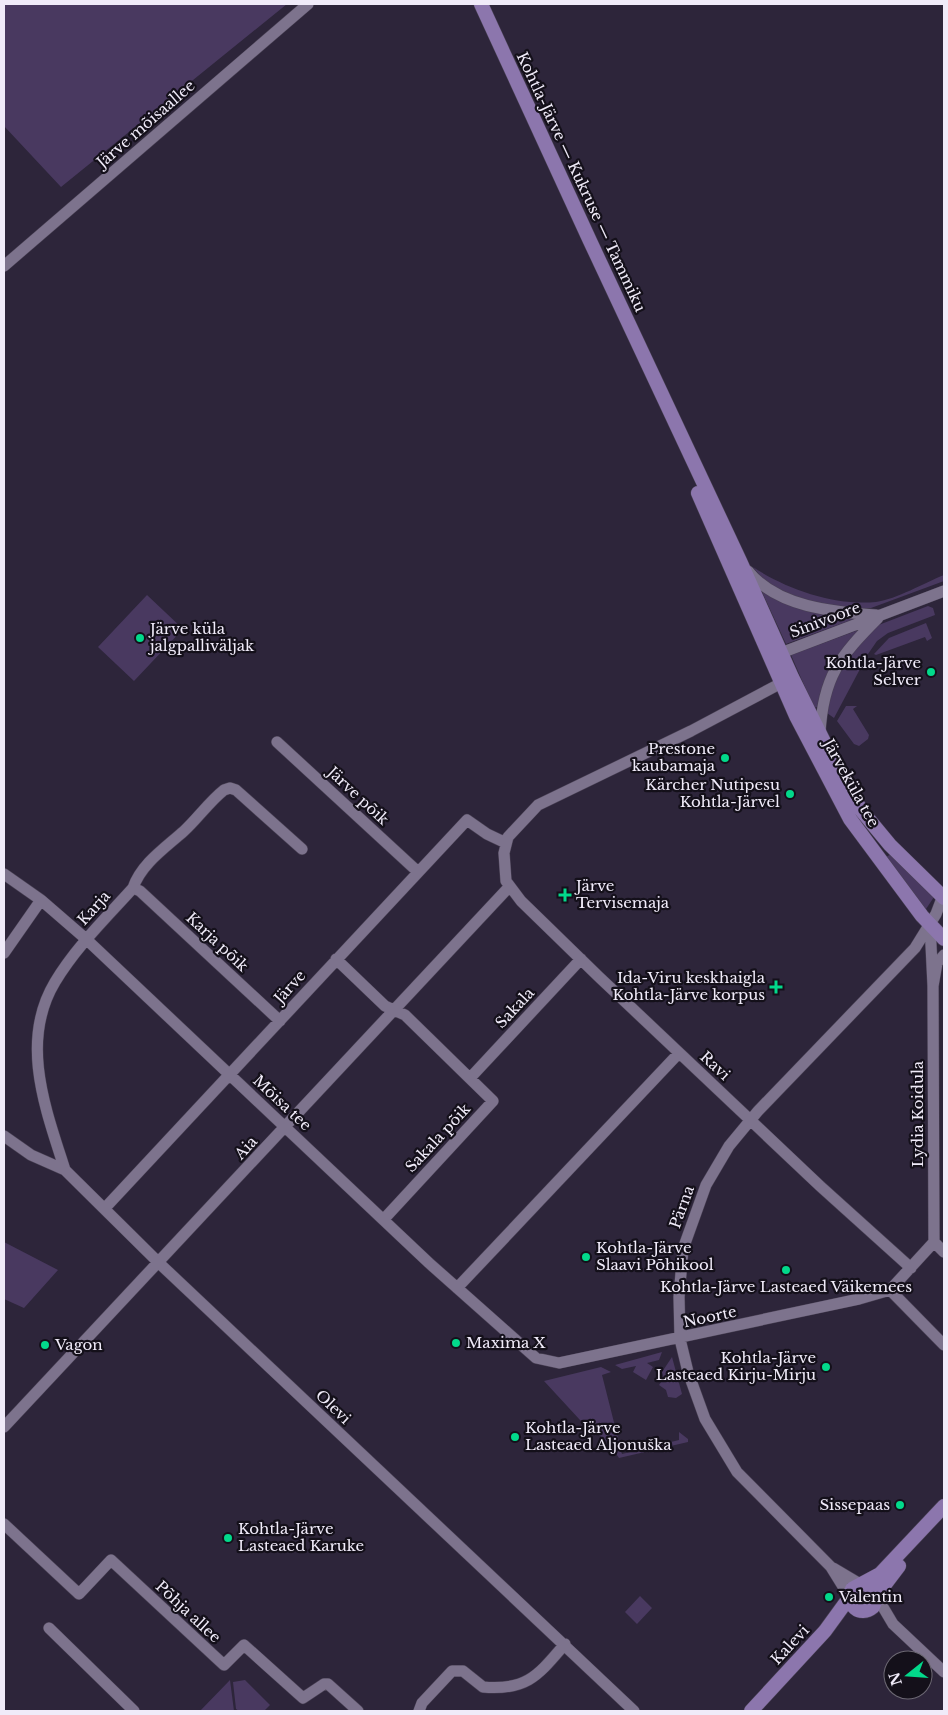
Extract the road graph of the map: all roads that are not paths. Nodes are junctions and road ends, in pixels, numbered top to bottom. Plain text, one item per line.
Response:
1 (308, 4) edge
2 (481, 4) edge
3 (4, 266) edge
4 (651, 374) junction
5 (740, 561) junction
6 (944, 591) edge
7 (880, 615) junction
8 (756, 626) joint
9 (773, 636) joint
10 (775, 655) junction
11 (786, 680) junction
12 (820, 733) junction
13 (277, 742) dead end
14 (506, 843) junction
15 (302, 849) dead end
16 (418, 871) junction
17 (4, 874) edge
18 (508, 884) junction
19 (132, 888) junction
20 (944, 896) edge
21 (40, 900) junction
22 (929, 924) junction
23 (944, 938) edge
24 (86, 939) junction
25 (4, 952) edge
26 (944, 955) edge
27 (336, 959) junction
28 (580, 959) junction
29 (934, 986) junction
30 (394, 1010) junction
31 (280, 1021) junction
32 (679, 1053) junction
33 (230, 1075) junction
34 (471, 1077) junction
35 (750, 1120) junction
36 (286, 1127) junction
37 (4, 1136) edge
38 (65, 1170) junction
39 (105, 1208) junction
40 (384, 1220) junction
41 (934, 1242) junction
42 (944, 1252) edge
43 (159, 1263) junction
44 (911, 1268) junction
45 (457, 1288) junction
46 (890, 1290) junction
47 (680, 1338) junction
48 (944, 1345) edge
49 (536, 1358) joint
50 (4, 1427) edge
51 (944, 1506) edge
52 (944, 1515) edge
53 (4, 1524) edge
54 (831, 1567) junction
55 (862, 1584) junction
56 (877, 1596) junction
57 (849, 1597) junction
58 (863, 1611) junction
59 (894, 1624) junction
60 (49, 1628) dead end
61 (565, 1644) junction
62 (944, 1672) edge
63 (134, 1711) edge
64 (358, 1711) edge
65 (419, 1711) edge
66 (634, 1711) edge
67 (751, 1711) edge
68 (761, 1711) edge

1 - 3 street, Järve mõisaallee
2 - 4 main road, Kohtla-Järve — Kukruse — Tammiku
4 - 5 main road, Kohtla-Järve — Kukruse — Tammiku
4 - 8 main road, Kohtla-Järve — Kukruse — Tammiku
5 - 7 street, Sinivoore
5 - 9 main road, Kohtla-Järve — Kukruse — Tammiku
6 - 7 street, Sinivoore
7 - 10 street, Sinivoore
7 - 12 street, Sinivoore
8 - 10 main road, Järveküla tee
9 - 10 main road, Järveküla tee
10 - 11 main road, Järveküla tee
11 - 12 main road, Järveküla tee
11 - 14 street
11 - 22 main road, Järveküla tee
12 - 20 main road, Järveküla tee
13 - 16 street, Järve põik
14 - 16 street, Järve
14 - 18 street
15 - 19 street, Karja
16 - 27 street, Järve
17 - 21 street, Mõisa tee
18 - 28 street, Ravi
18 - 30 street, Aia
19 - 24 street, Karja
19 - 31 street, Karja põik
20 - 22 street, Pärna
21 - 24 street, Mõisa tee
21 - 25 street
22 - 23 main road, Järveküla tee
22 - 29 street, Lydia Koidula
22 - 35 street, Pärna
24 - 33 street, Mõisa tee
24 - 38 street, Karja
26 - 29 street, Lydia Koidula
27 - 30 street
27 - 31 street, Järve
28 - 32 street, Ravi
28 - 34 street, Sakala
29 - 41 street, Lydia Koidula
30 - 34 street
30 - 36 street, Aia
31 - 33 street, Järve
32 - 35 street, Ravi
32 - 45 street
33 - 36 street, Mõisa tee
33 - 39 street, Järve
34 - 40 street, Sakala põik
35 - 44 street, Ravi
35 - 47 street, Pärna
36 - 40 street, Mõisa tee
36 - 43 street, Aia
37 - 38 street, Olevi
38 - 39 street, Olevi
39 - 43 street, Olevi
40 - 45 street, Mõisa tee
41 - 42 street
41 - 44 street
43 - 50 street, Aia
43 - 61 street, Olevi
44 - 46 street
45 - 49 street, Mõisa tee
46 - 47 street, Noorte
46 - 48 street
47 - 49 street, Noorte
47 - 54 street, Pärna
51 - 55 main road, Kalevi
52 - 56 main road, Kalevi
53 - 64 street, Põhja allee
54 - 55 street, Pärna
54 - 57 street, Pärna
55 - 56 main road
55 - 57 main road, Kalevi
56 - 58 main road, Kalevi
56 - 59 street
57 - 58 main road
57 - 67 main road, Kalevi
58 - 59 street
58 - 68 main road, Kalevi
59 - 62 street
60 - 63 street
61 - 65 street
61 - 66 street, Olevi

